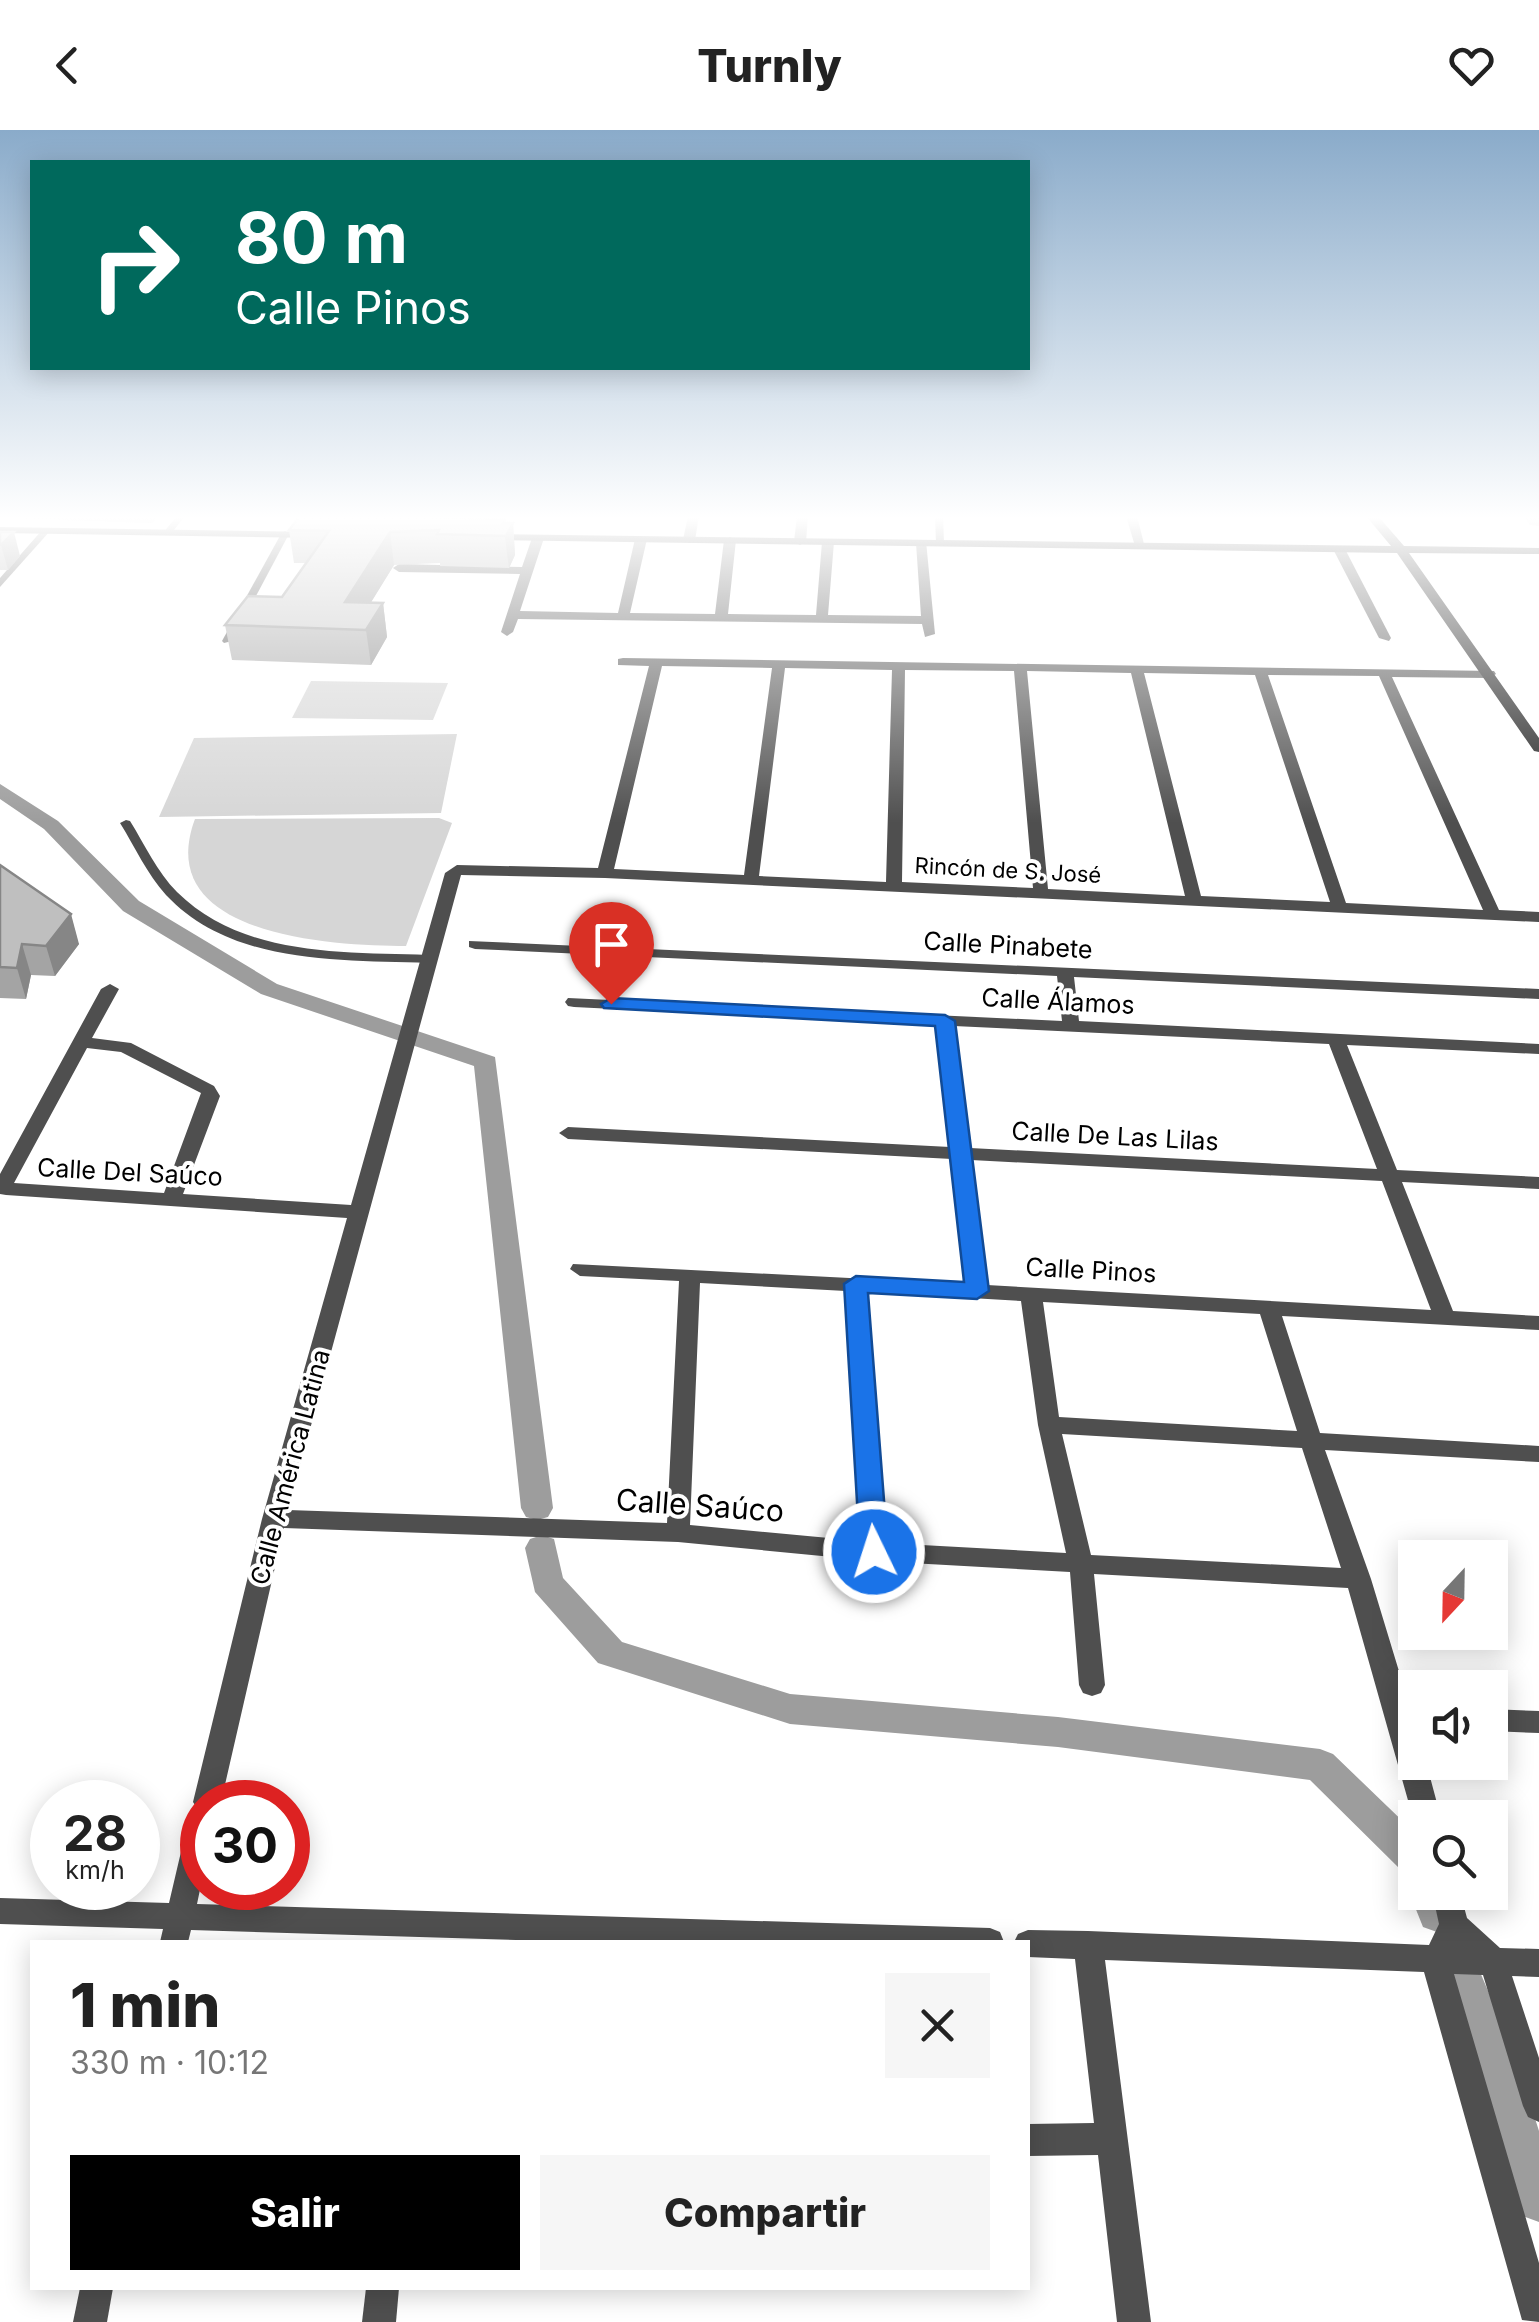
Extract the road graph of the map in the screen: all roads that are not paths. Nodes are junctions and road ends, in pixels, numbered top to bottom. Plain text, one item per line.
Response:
1 (239, 618) edge
2 (512, 618) edge
3 (751, 618) edge
4 (927, 618) edge
5 (1375, 618) edge
6 (1449, 618) edge
7 (822, 619) joint
8 (507, 632) dead end
9 (1385, 638) dead end
10 (227, 641) edge
11 (623, 662) dead end
12 (656, 663) junction
13 (780, 664) junction
14 (898, 666) junction
15 (1020, 668) junction
16 (1137, 670) junction
17 (1260, 671) junction
18 (1384, 673) junction
19 (1489, 674) junction
20 (1539, 748) edge
21 (126, 823) dead end
22 (474, 867) joint
23 (604, 873) junction
24 (751, 880) junction
25 (894, 886) junction
26 (1041, 894) junction
27 (1194, 901) junction
28 (1340, 908) junction
29 (1493, 915) junction
30 (1539, 918) edge
31 (474, 944) dead end
32 (428, 960) junction
33 (1065, 973) junction
34 (110, 989) dead end
35 (1539, 994) edge
36 (574, 1002) dead end
37 (945, 1021) junction
38 (1071, 1027) junction
39 (1336, 1039) junction
40 (82, 1042) junction
41 (1539, 1050) edge
42 (568, 1133) dead end
43 (960, 1153) junction
44 (1389, 1175) junction
45 (1539, 1183) edge
46 (172, 1197) junction
47 (359, 1212) junction
48 (580, 1269) dead end
49 (690, 1275) junction
50 (856, 1284) junction
51 (977, 1291) junction
52 (1031, 1294) junction
53 (1269, 1308) junction
54 (1445, 1318) junction
55 (1539, 1323) edge
56 (1049, 1425) junction
57 (1308, 1440) junction
58 (1539, 1454) edge
59 (274, 1519) junction
60 (678, 1533) junction
61 (874, 1552) junction
62 (1081, 1564) junction
63 (1359, 1579) junction
64 (1092, 1686) dead end
65 (1398, 1687) edge
66 (1508, 1721) edge
67 (1539, 1722) edge
68 (212, 1780) edge
69 (1450, 1910) edge
70 (0, 1911) edge
71 (1454, 1925) junction
72 (177, 1930) edge
73 (434, 1935) edge
74 (831, 1940) edge
75 (1030, 1944) edge
76 (1088, 1945) junction
77 (1493, 1961) junction
78 (1436, 1962) junction
79 (1539, 1962) edge
80 (1539, 2106) edge
81 (1030, 2140) edge
82 (1109, 2140) junction
83 (98, 2290) edge
84 (384, 2290) edge
85 (1539, 2320) edge
86 (90, 2322) edge
87 (379, 2322) edge
88 (1134, 2322) edge

1 - 10 lane
2 - 8 street
3 - 7 street
4 - 7 street
5 - 9 street
6 - 19 main road
11 - 12 street
12 - 13 street
12 - 23 street
13 - 14 street
13 - 24 street
14 - 15 street
14 - 25 street
15 - 16 street
15 - 26 street
16 - 17 street
16 - 27 street
17 - 18 street
17 - 28 street
18 - 19 street
18 - 29 street
19 - 20 main road
21 - 32 lane
22 - 23 street, Rincón de S. José
22 - 32 street, Calle América Latina
23 - 24 street, Rincón de S. José
24 - 25 street, Rincón de S. José
25 - 26 street, Rincón de S. José
26 - 27 street, Rincón de S. José
27 - 28 street, Rincón de S. José
28 - 29 street, Rincón de S. José
29 - 30 street, Rincón de S. José
31 - 33 street, Calle Pinabete
32 - 47 street, Calle América Latina
33 - 35 street, Calle Pinabete
33 - 38 street
34 - 40 street
36 - 37 street, Calle Álamos
37 - 38 street, Calle Álamos
37 - 43 street
38 - 39 street, Calle Álamos
39 - 41 street, Calle Álamos
39 - 44 street
40 - 46 street
40 - 46 street, Calle Del Saúco
42 - 43 street, Calle De Las Lilas
43 - 44 street, Calle De Las Lilas
43 - 51 street
44 - 45 street, Calle De Las Lilas
44 - 54 street
46 - 47 street, Calle Del Saúco
47 - 59 street, Calle América Latina
48 - 49 street, Calle Pinos
49 - 50 street, Calle Pinos
49 - 60 street
50 - 51 street, Calle Pinos
50 - 61 street
51 - 52 street, Calle Pinos
52 - 53 street, Calle Pinos
52 - 56 street
53 - 54 street, Calle Pinos
53 - 57 street
54 - 55 street, Calle Pinos
56 - 57 street
56 - 62 street
57 - 58 street
57 - 63 street
59 - 60 street, Calle Saúco
59 - 68 street, Calle América Latina
60 - 61 street, Calle Saúco
61 - 62 street, Calle Saúco
62 - 63 street, Calle Saúco
62 - 64 street
63 - 65 street
66 - 67 street
69 - 71 street
70 - 72 street
71 - 77 street
71 - 78 street
72 - 73 street
73 - 74 street
75 - 76 street
76 - 78 street
76 - 82 street
77 - 78 street
77 - 79 street
77 - 80 street
78 - 85 street
81 - 82 street
82 - 88 street
83 - 86 street
84 - 87 street

